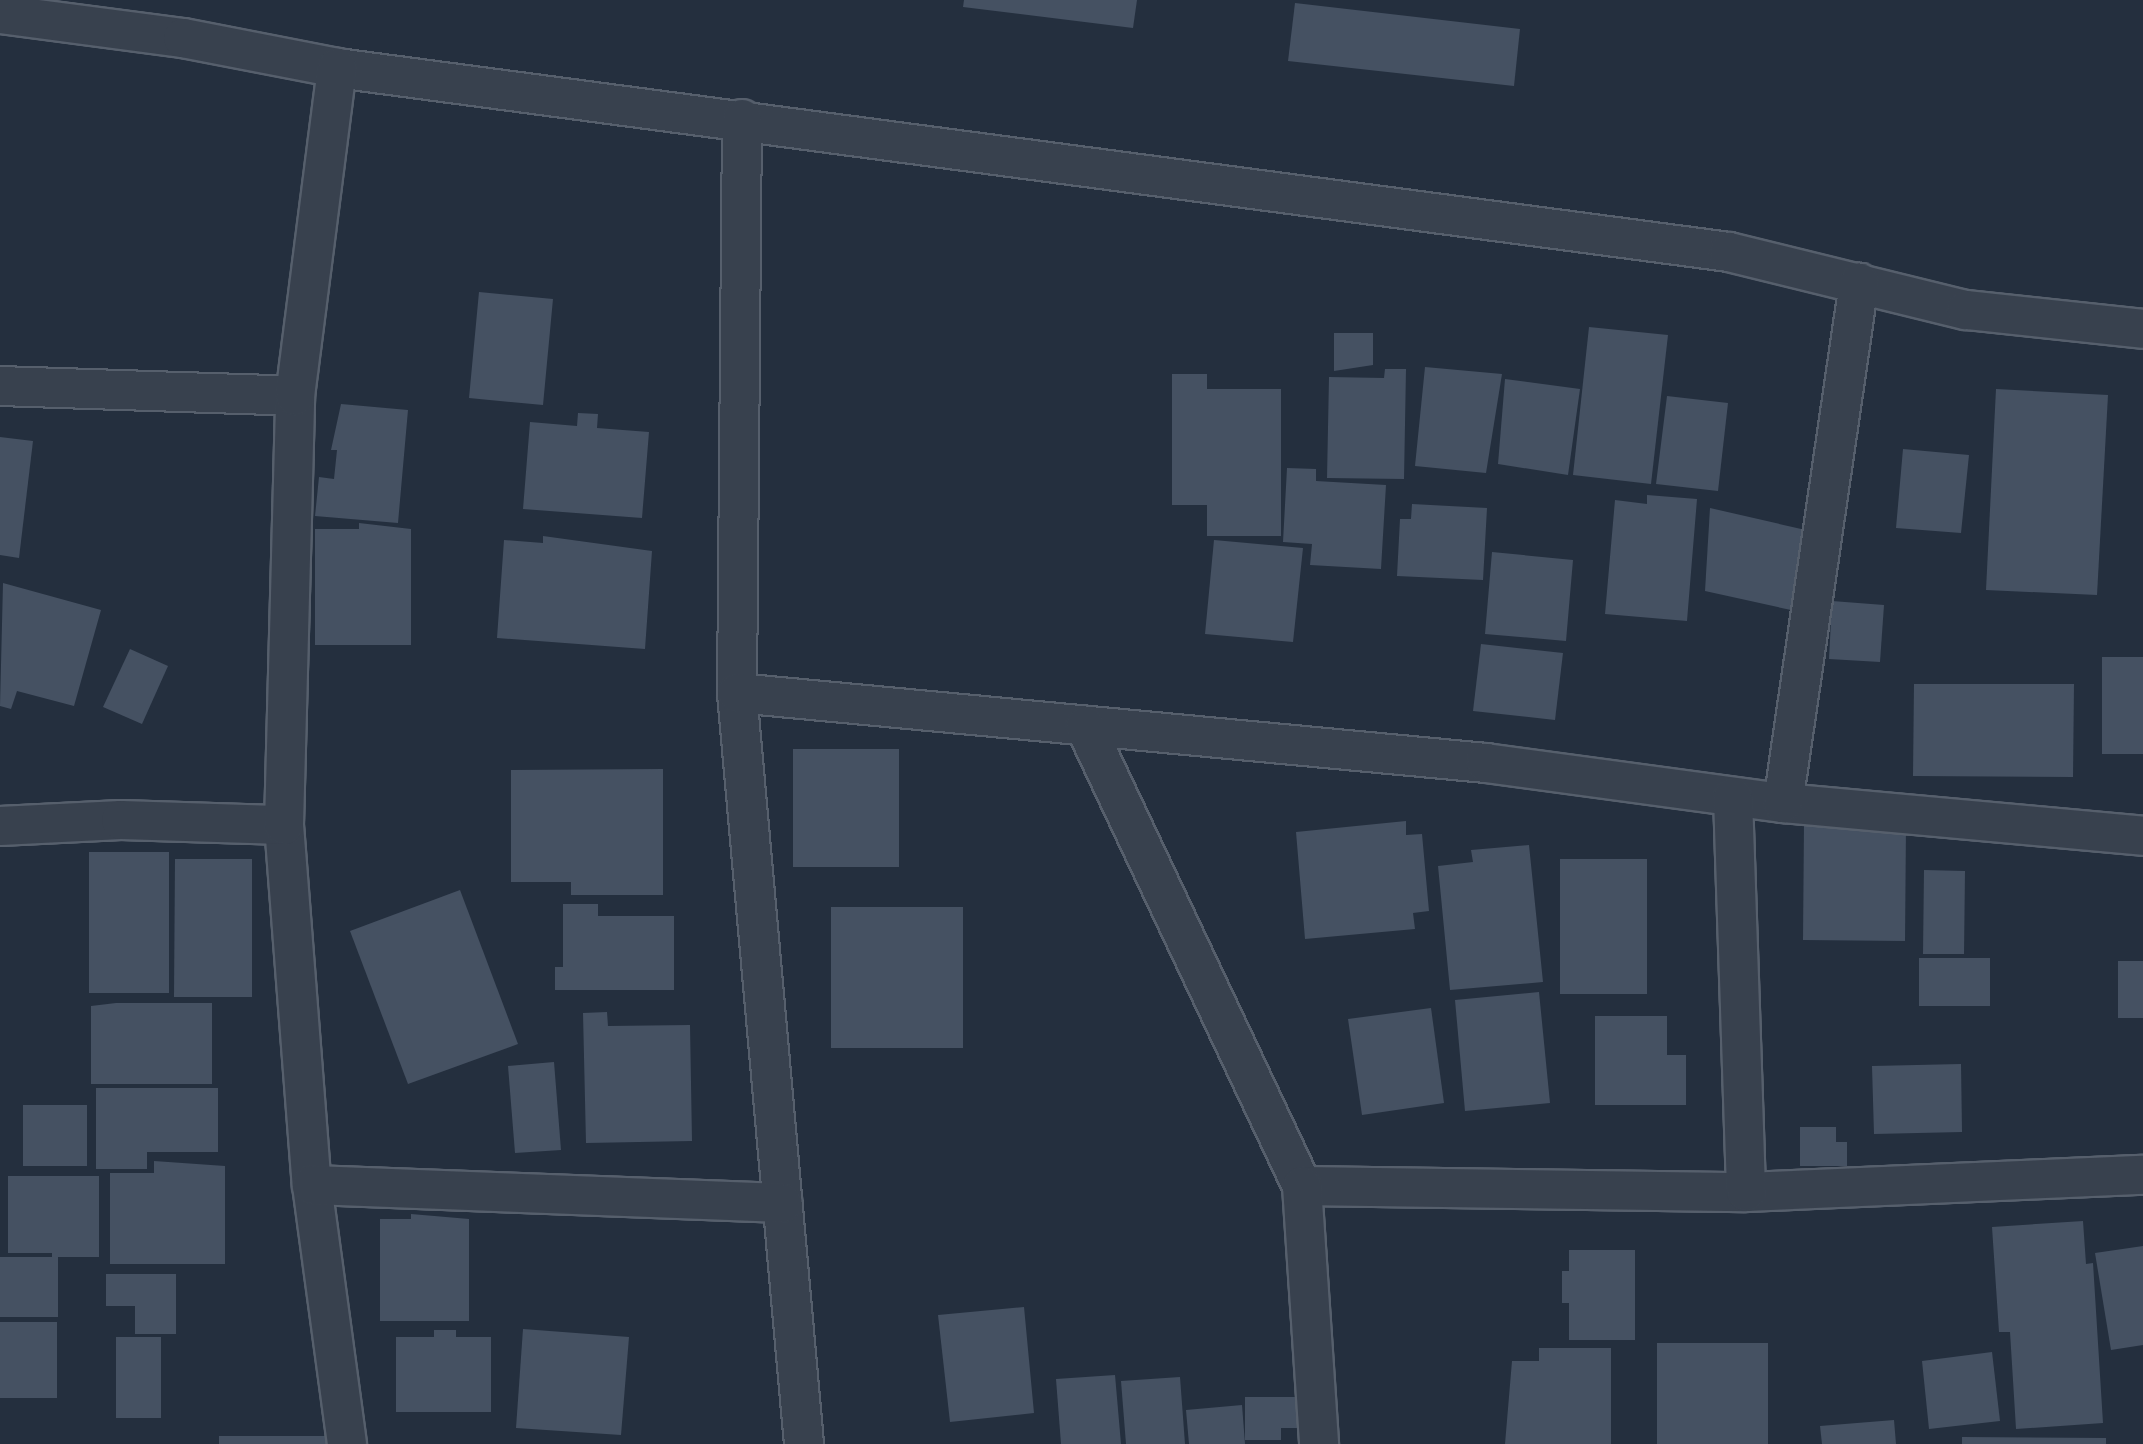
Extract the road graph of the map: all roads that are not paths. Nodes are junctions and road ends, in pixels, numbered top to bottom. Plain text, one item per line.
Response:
1 (0, 14) edge
2 (337, 68) junction
3 (741, 118) junction
4 (1859, 283) junction
5 (2143, 329) edge
6 (0, 386) edge
7 (295, 396) junction
8 (737, 693) junction
9 (1085, 726) junction
10 (1733, 797) junction
11 (1783, 803) junction
12 (0, 825) edge
13 (284, 825) junction
14 (2143, 836) edge
15 (2143, 1175) edge
16 (312, 1185) junction
17 (1302, 1186) junction
18 (1746, 1192) junction
19 (783, 1203) junction
20 (346, 1444) edge
21 (804, 1444) edge
22 (1319, 1444) edge

1 - 2 street
2 - 3 street
2 - 7 street
3 - 4 street
3 - 8 street
4 - 5 street
4 - 11 street
6 - 7 street
7 - 13 street
8 - 9 street
8 - 19 street
9 - 10 street
9 - 17 street
10 - 11 street
10 - 18 street
11 - 14 street
12 - 13 street
13 - 16 street
15 - 18 street
16 - 19 street
16 - 20 street
17 - 18 street
17 - 22 street
19 - 21 street

